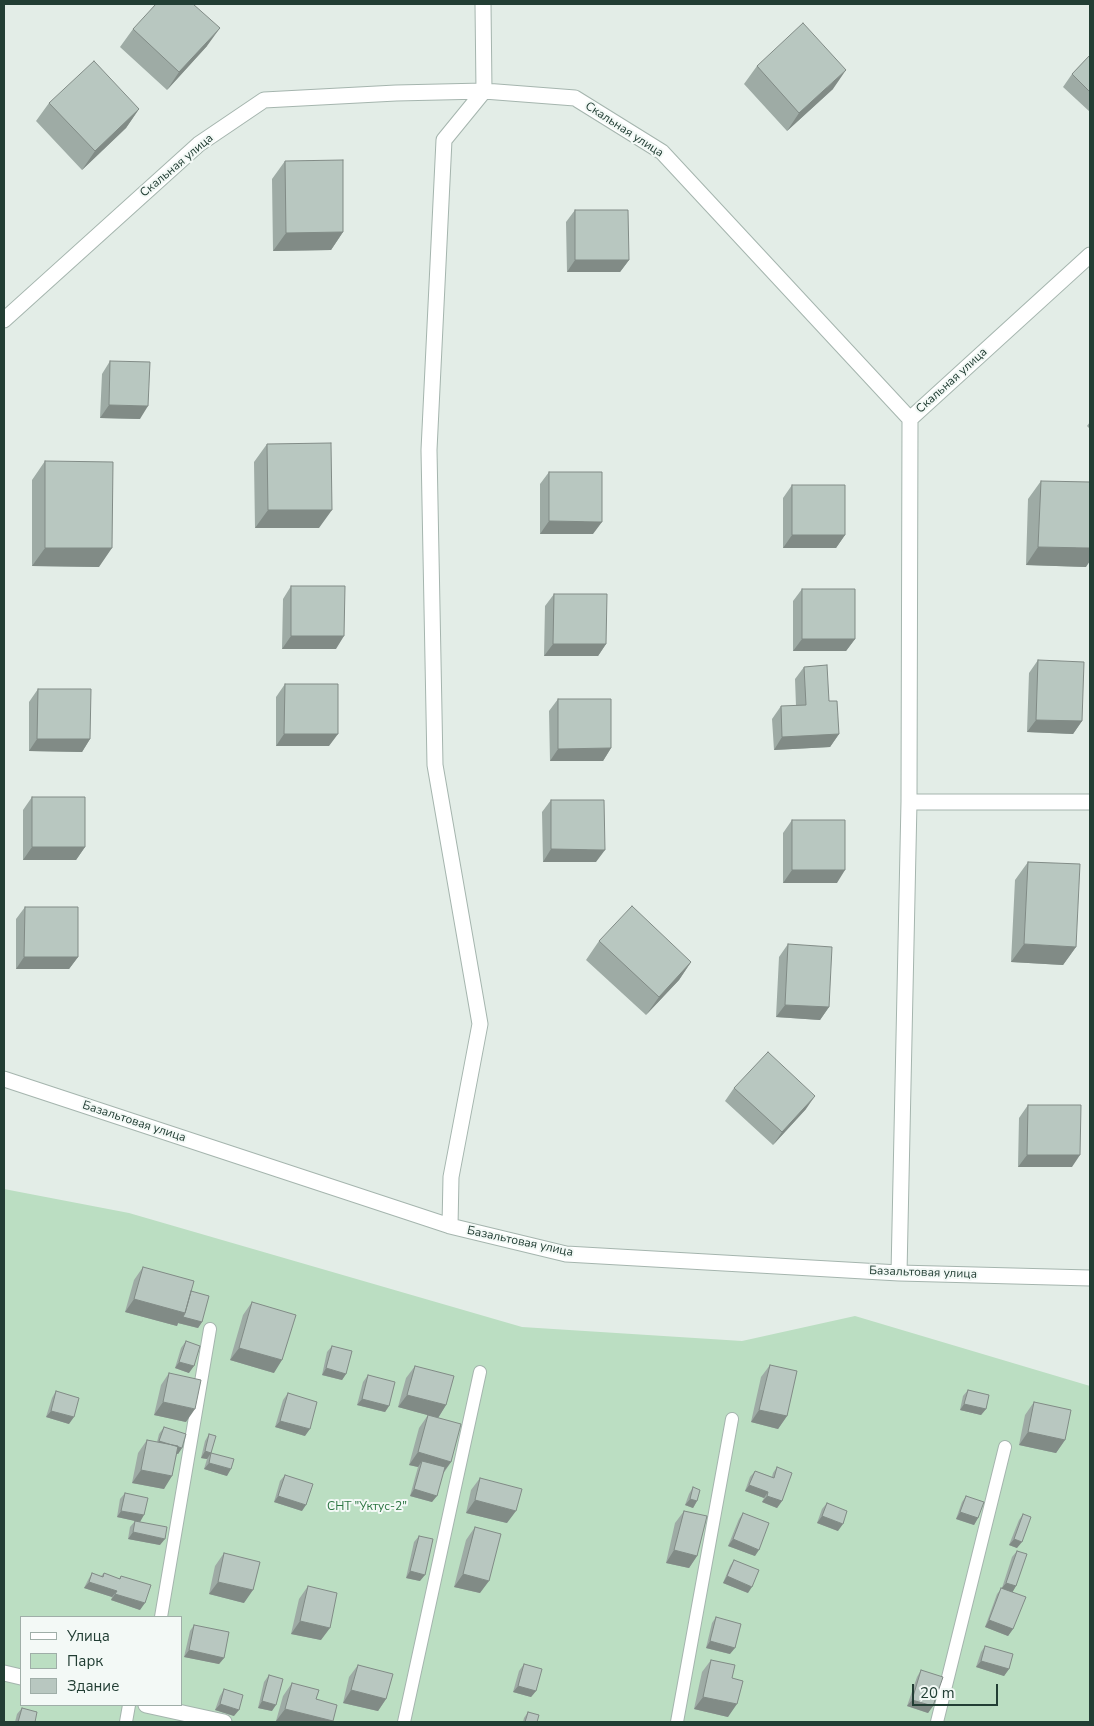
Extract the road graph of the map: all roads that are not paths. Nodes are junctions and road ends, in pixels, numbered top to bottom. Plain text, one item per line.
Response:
1 (483, 4) edge
2 (484, 91) junction
3 (1090, 255) edge
4 (4, 320) edge
5 (910, 419) junction
6 (908, 802) junction
7 (1090, 802) edge
8 (4, 1079) edge
9 (450, 1226) junction
10 (899, 1273) junction
11 (1090, 1278) edge
12 (210, 1329) dead end
13 (480, 1372) dead end
14 (732, 1419) dead end
15 (1005, 1447) dead end
16 (161, 1616) edge
17 (4, 1673) edge
18 (20, 1677) edge
19 (129, 1706) edge
20 (151, 1706) edge
21 (126, 1722) edge
22 (224, 1722) edge
23 (404, 1722) edge
24 (677, 1722) edge
25 (937, 1722) edge

1 - 2 street
2 - 4 street, Скальная улица
2 - 5 street, Скальная улица
2 - 9 street
3 - 5 street, Скальная улица
5 - 6 street
6 - 7 street
6 - 10 street
8 - 9 street, Базальтовая улица
9 - 10 street, Базальтовая улица
10 - 11 street, Базальтовая улица
12 - 16 lane
13 - 23 lane
14 - 24 lane
15 - 25 lane
17 - 18 street
19 - 21 lane
20 - 22 street

